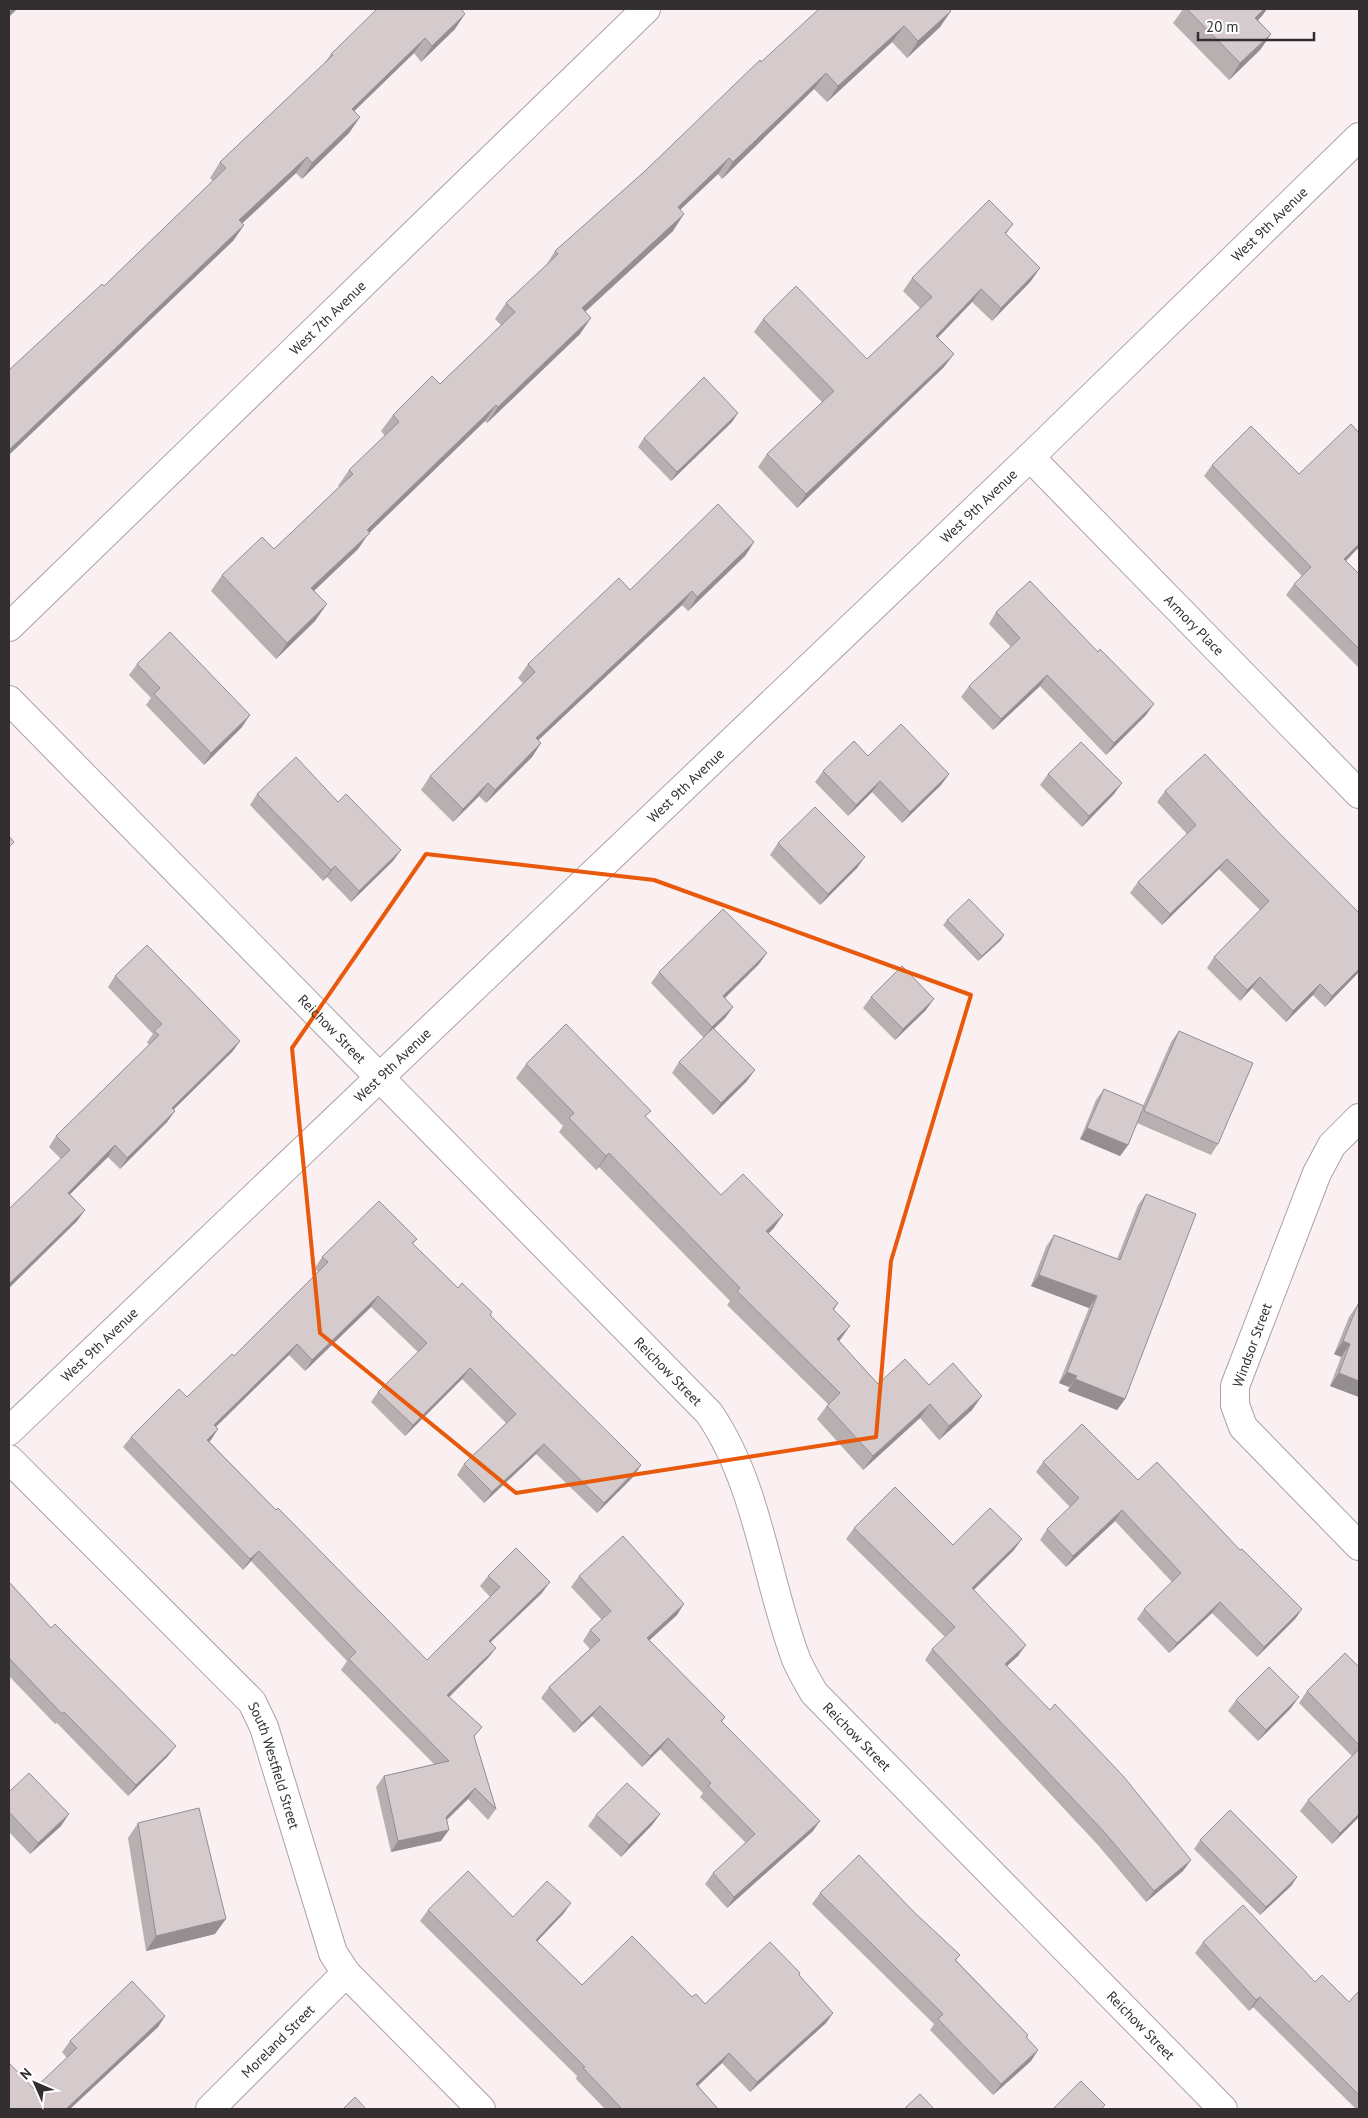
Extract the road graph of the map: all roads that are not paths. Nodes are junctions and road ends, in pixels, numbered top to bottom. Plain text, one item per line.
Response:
1 (646, 9) edge
2 (1359, 137) edge
3 (1030, 457) junction
4 (9, 627) edge
5 (9, 700) edge
6 (1359, 794) edge
7 (379, 1076) junction
8 (1359, 1118) edge
9 (9, 1431) edge
10 (9, 1459) edge
11 (1359, 1546) edge
12 (346, 1973) junction
13 (210, 2109) edge
14 (481, 2109) edge
15 (1223, 2109) edge

1 - 4 street, West 7th Avenue
2 - 3 street, West 9th Avenue
3 - 6 street, Armory Place
3 - 7 street, West 9th Avenue
5 - 7 street, Reichow Street
7 - 9 street, West 9th Avenue
7 - 15 street, Reichow Street
8 - 11 street, Windsor Street
10 - 12 street, South Westfield Street
12 - 13 street, Moreland Street
12 - 14 street, South Westfield Street

